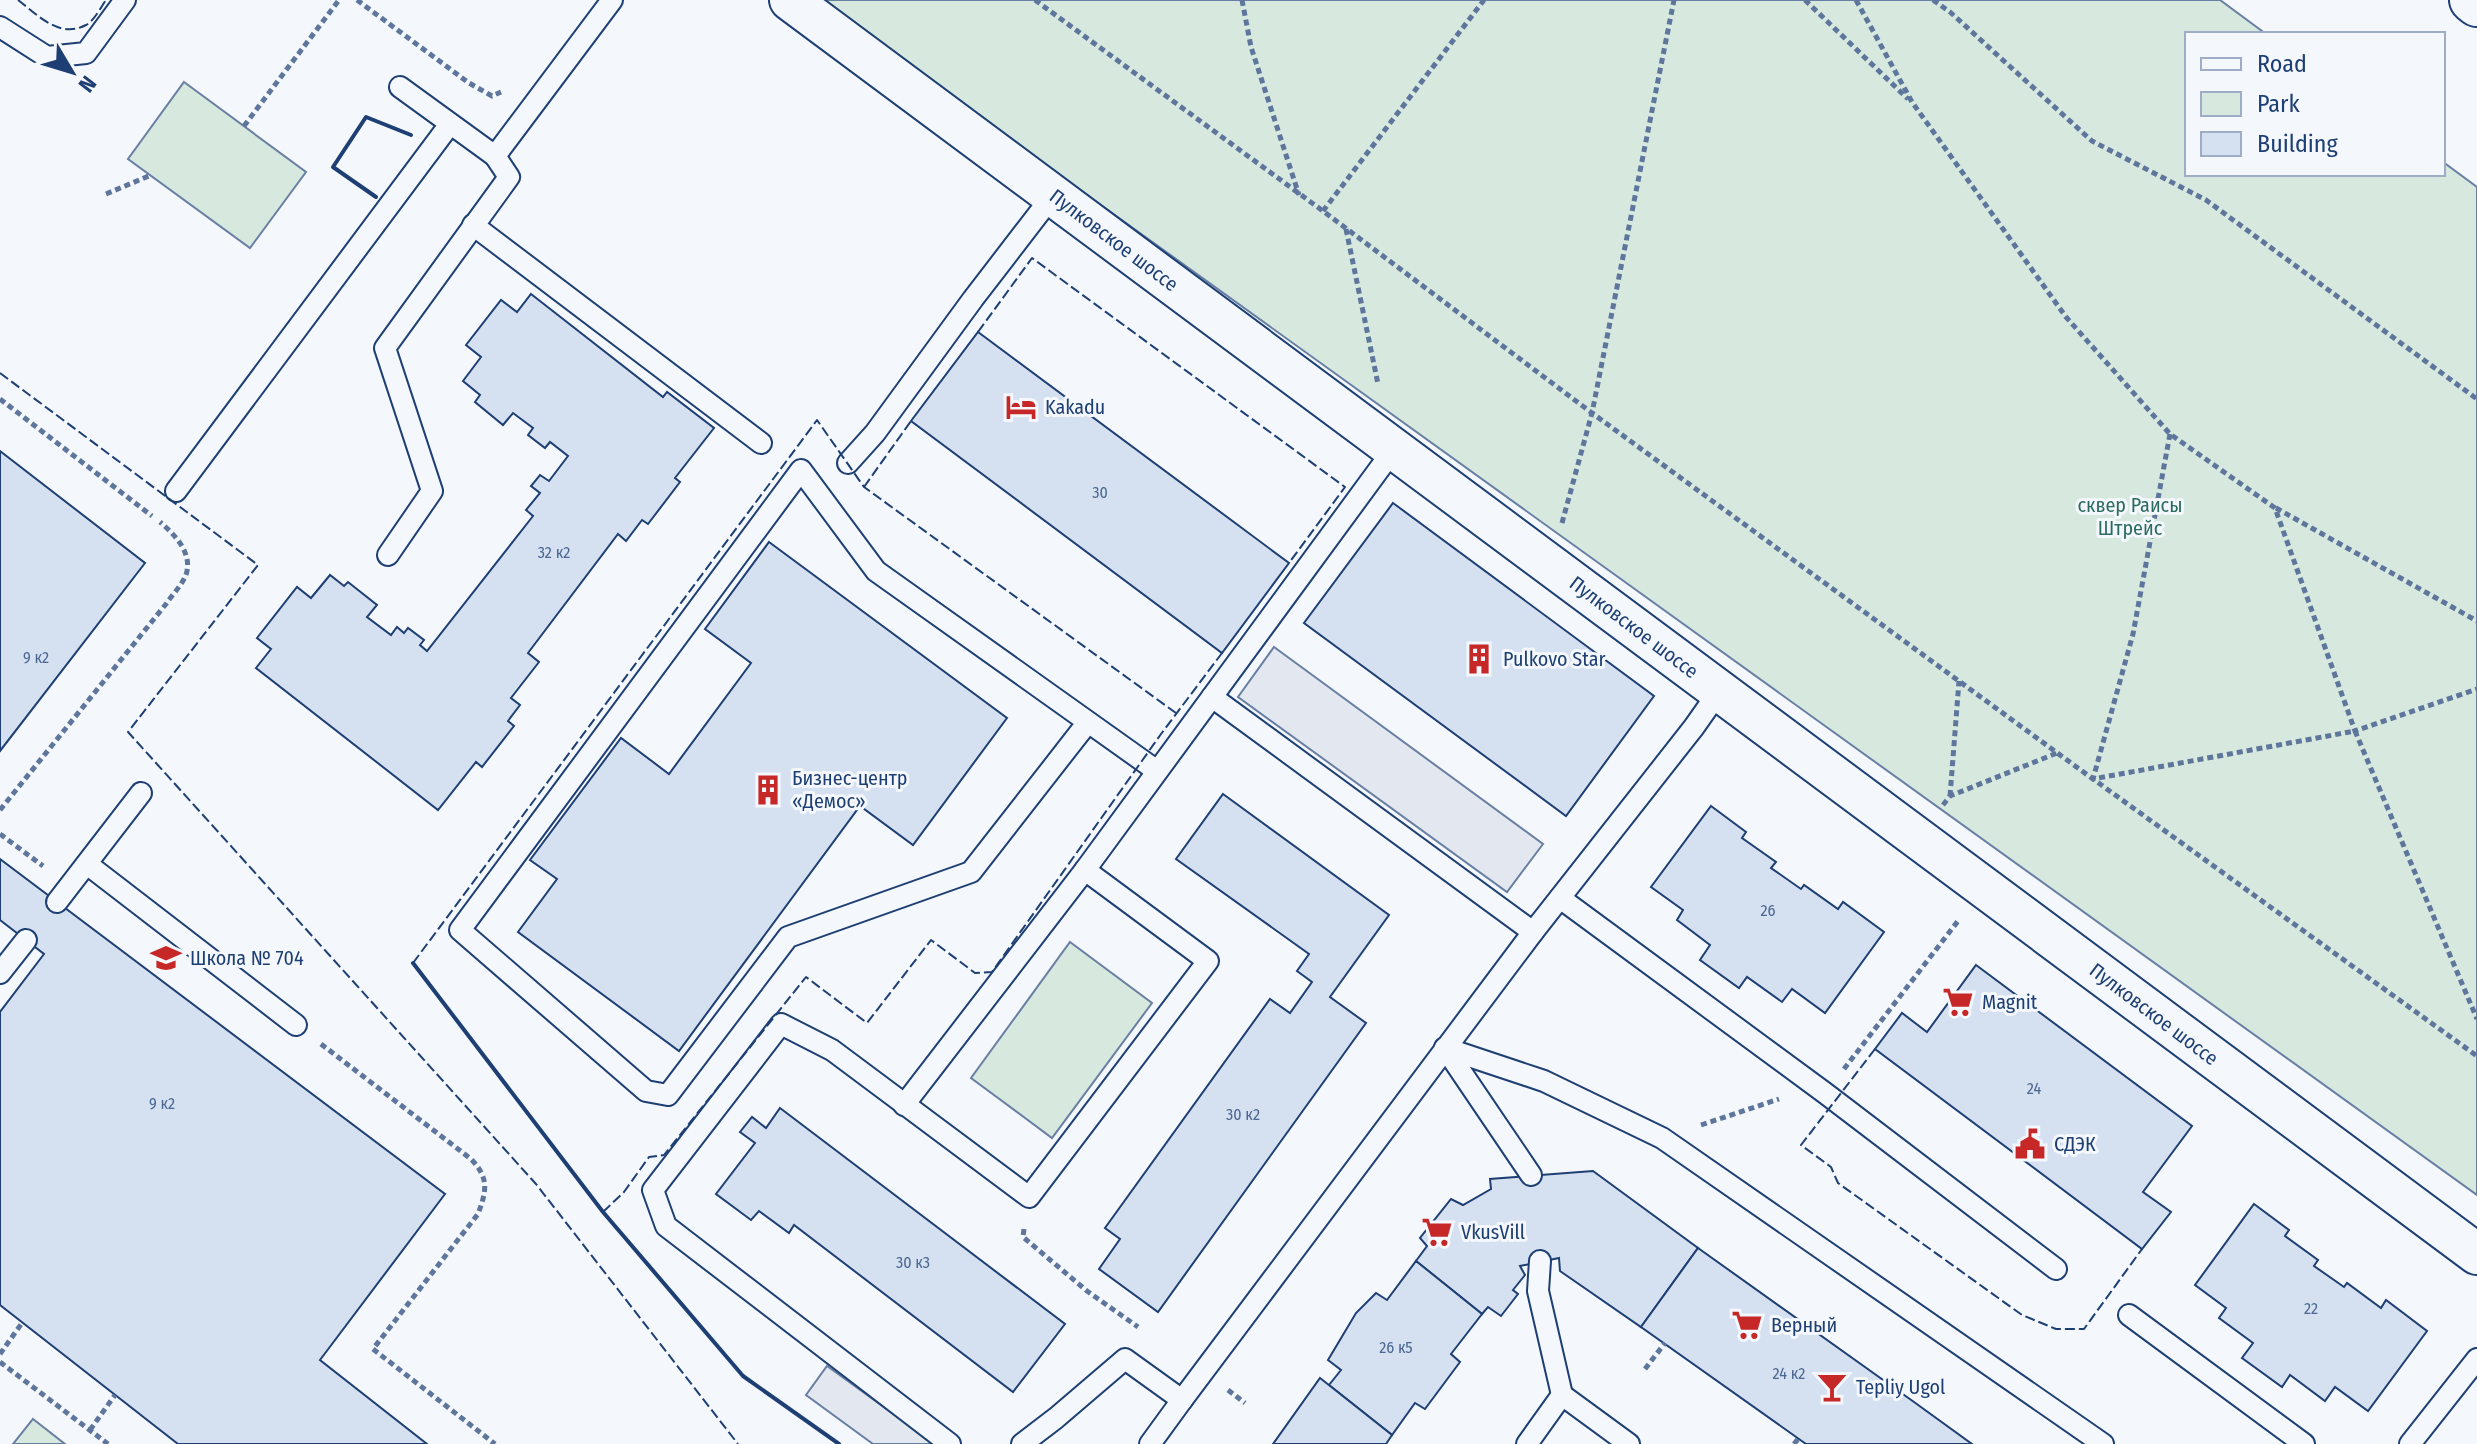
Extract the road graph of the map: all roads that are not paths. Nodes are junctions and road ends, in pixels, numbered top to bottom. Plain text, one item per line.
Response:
1 (125, 0) edge
2 (612, 0) edge
3 (790, 0) edge
4 (2472, 0) edge
5 (2477, 4) edge
6 (0, 27) edge
7 (400, 87) dead end
8 (450, 124) junction
9 (495, 156) junction
10 (1053, 195) junction
11 (473, 225) junction
12 (761, 443) dead end
13 (1389, 445) junction
14 (848, 463) dead end
15 (176, 491) dead end
16 (388, 555) dead end
17 (1720, 690) junction
18 (1212, 697) junction
19 (1088, 722) junction
20 (1157, 771) junction
21 (141, 793) dead end
22 (87, 864) junction
23 (1085, 870) junction
24 (1560, 898) junction
25 (57, 902) dead end
26 (1533, 932) junction
27 (26, 940) dead end
28 (0, 973) edge
29 (296, 1025) road end
30 (1445, 1048) junction
31 (904, 1105) junction
32 (1531, 1175) dead end
33 (2477, 1254) edge
34 (1540, 1261) dead end
35 (2056, 1269) dead end
36 (2129, 1315) dead end
37 (2477, 1359) edge
38 (1562, 1395) junction
39 (1182, 1400) junction
40 (950, 1444) edge
41 (1022, 1444) edge
42 (1150, 1444) edge
43 (1527, 1444) edge
44 (1629, 1444) edge
45 (2103, 1444) edge
46 (2304, 1444) edge
47 (2410, 1444) edge

1 - 6 lane
2 - 9 lane
3 - 10 street, Пулковское шоссе
4 - 5 main road
7 - 8 lane
8 - 9 lane
8 - 15 lane
9 - 11 lane
10 - 13 street, Пулковское шоссе
10 - 14 lane
11 - 12 lane
11 - 16 lane
13 - 17 street, Пулковское шоссе
13 - 18 lane
17 - 24 lane
17 - 33 street, Пулковское шоссе
18 - 20 lane
18 - 26 lane
19 - 19 lane
19 - 20 lane
20 - 23 lane
21 - 22 lane
22 - 25 lane
22 - 29 lane
23 - 31 lane
23 - 31 lane
24 - 26 lane
24 - 35 lane
26 - 30 lane
27 - 28 lane
30 - 32 lane
30 - 39 lane
30 - 45 lane
31 - 40 lane
34 - 38 lane
36 - 46 lane
37 - 47 lane
38 - 43 lane
38 - 44 lane
39 - 41 lane
39 - 42 lane

